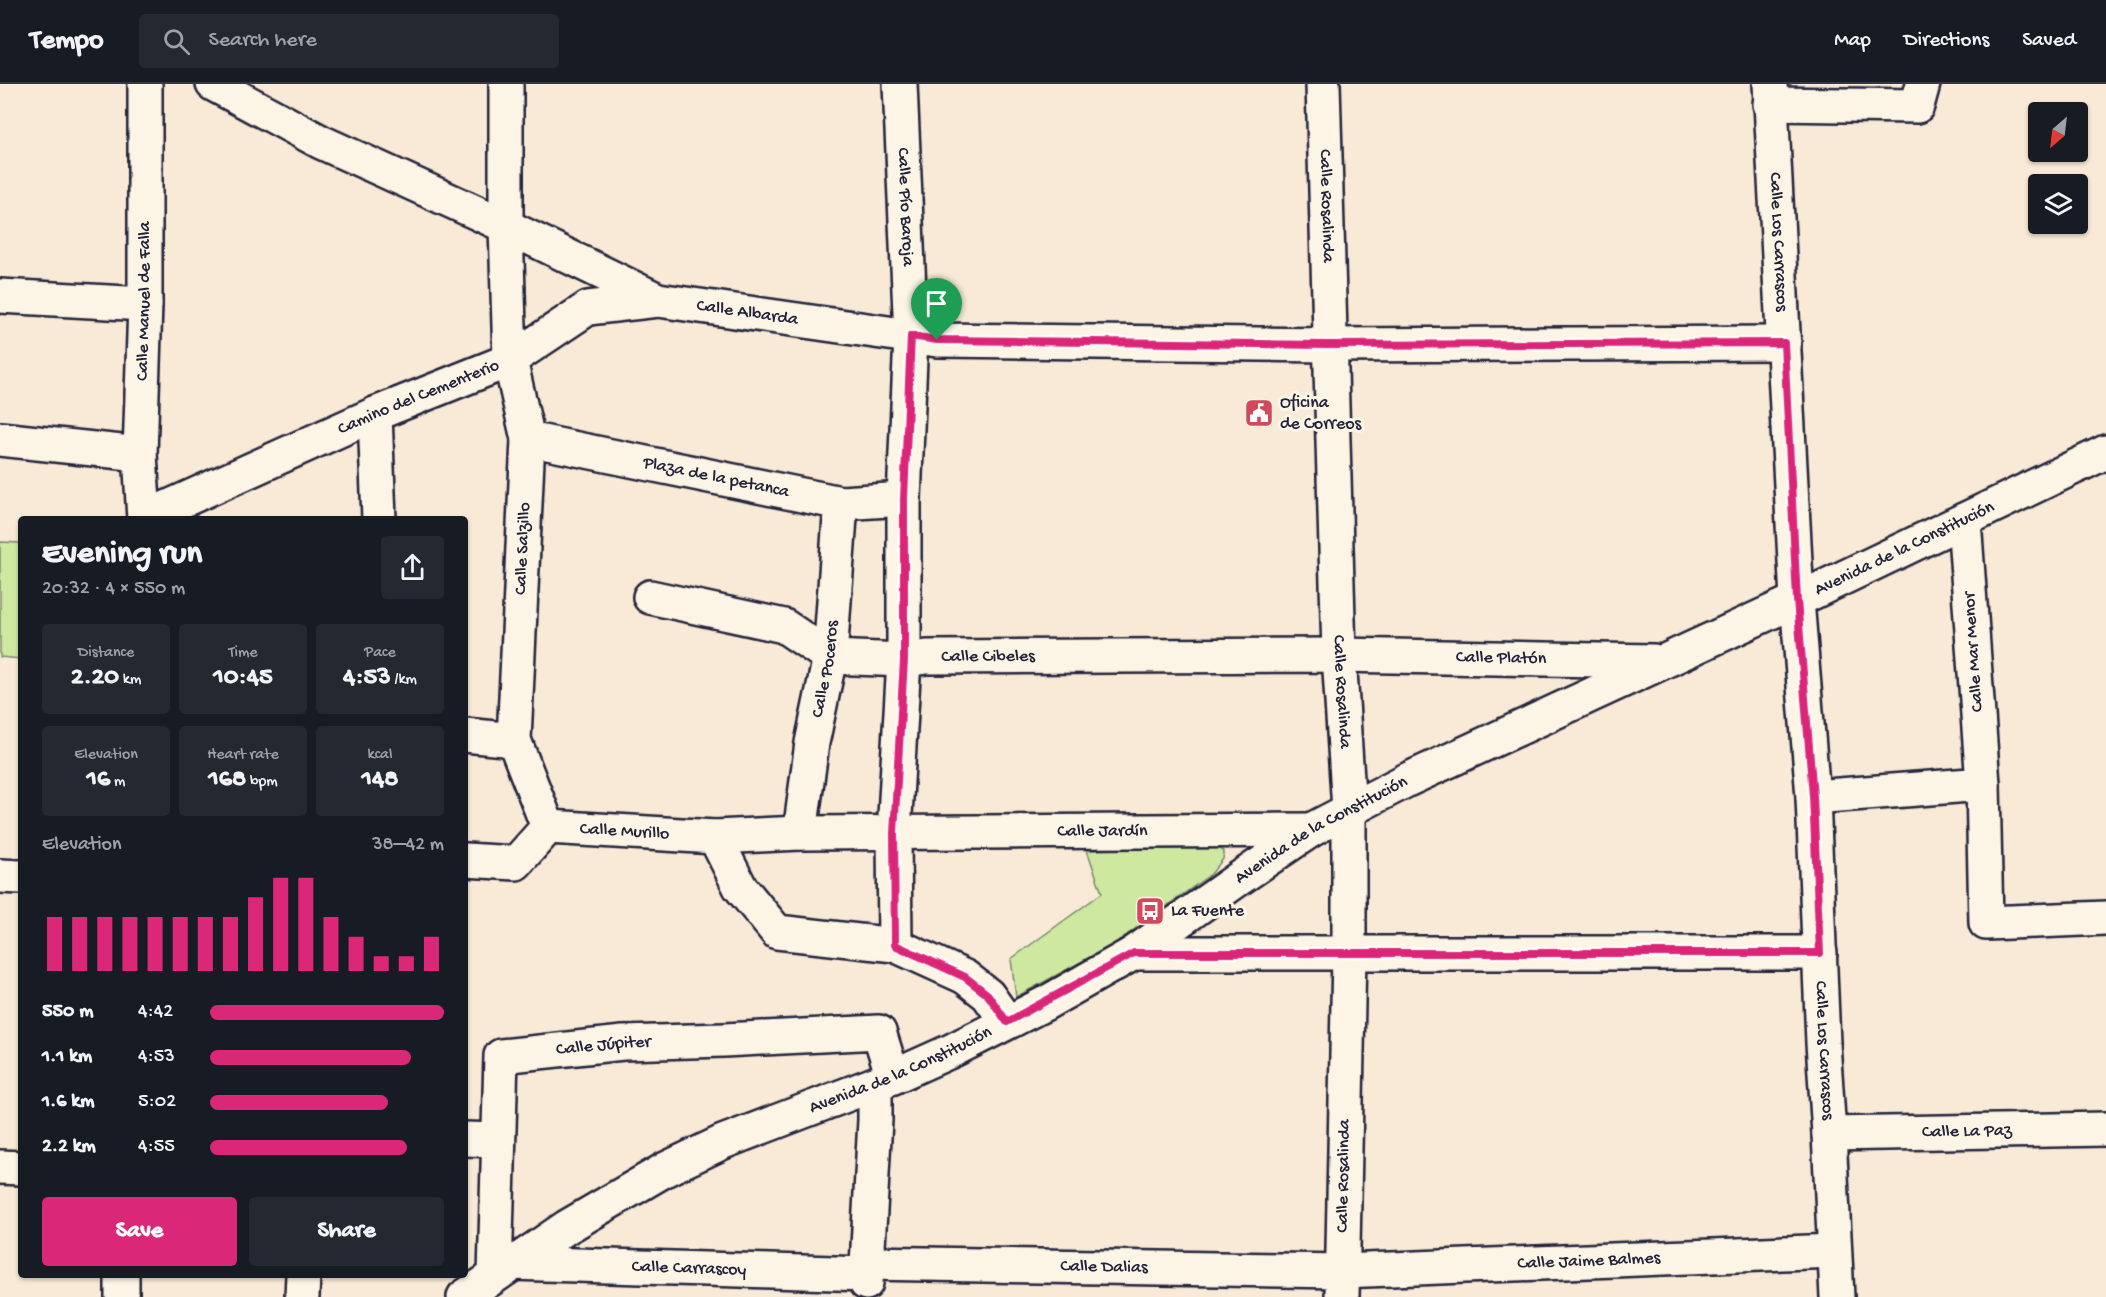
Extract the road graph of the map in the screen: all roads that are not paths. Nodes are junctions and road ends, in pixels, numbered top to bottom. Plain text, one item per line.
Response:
1 (145, 84) edge
2 (213, 84) edge
3 (506, 84) edge
4 (900, 84) edge
5 (1323, 84) edge
6 (1923, 84) edge
7 (1770, 94) edge
8 (506, 226) junction
9 (0, 297) edge
10 (658, 300) junction
11 (145, 304) junction
12 (911, 336) junction
13 (1784, 343) junction
14 (1329, 345) junction
15 (510, 360) junction
16 (375, 414) junction
17 (0, 439) edge
18 (528, 439) junction
19 (2106, 452) edge
20 (140, 454) junction
21 (904, 499) junction
22 (841, 503) junction
23 (144, 516) edge
24 (151, 516) edge
25 (379, 516) edge
26 (1964, 520) junction
27 (650, 597) dead end
28 (1797, 600) junction
29 (1339, 655) junction
30 (830, 657) junction
31 (904, 660) junction
32 (1662, 661) junction
33 (468, 735) edge
34 (514, 740) junction
35 (1983, 784) junction
36 (1813, 796) junction
37 (1349, 810) junction
38 (548, 827) junction
39 (1311, 830) junction
40 (800, 833) junction
41 (894, 833) junction
42 (715, 837) junction
43 (468, 860) edge
44 (0, 876) edge
45 (18, 877) edge
46 (2106, 918) edge
47 (895, 945) junction
48 (1134, 953) junction
49 (1820, 953) junction
50 (1349, 954) junction
51 (1007, 1022) junction
52 (884, 1080) junction
53 (2106, 1129) edge
54 (1829, 1134) junction
55 (468, 1139) edge
56 (498, 1140) junction
57 (0, 1167) edge
58 (18, 1168) edge
59 (1834, 1251) junction
60 (122, 1278) edge
61 (303, 1278) edge
62 (866, 1278) edge
63 (485, 1284) edge
64 (1342, 1284) edge
65 (122, 1297) edge
66 (302, 1297) edge
67 (1837, 1297) edge

1 - 11 street, Calle Manuel de Falla
2 - 8 street, Calle Albarda
3 - 8 street, Camino del Cementerio
4 - 12 street, Calle Pío Baroja
5 - 14 street, Calle Rosalinda
6 - 7 street
7 - 13 street, Calle Los Carrascos
8 - 10 street, Calle Albarda
8 - 15 street, Camino del Cementerio
9 - 11 street
10 - 12 street, Calle Albarda
10 - 15 street
11 - 20 street, Calle Manuel de Falla
12 - 14 street, Calle Albarda
12 - 21 street, Calle Pío Baroja
13 - 14 street, Calle Albarda
13 - 28 street, Calle Los Carrascos
14 - 29 street, Calle Rosalinda
15 - 16 street, Camino del Cementerio
15 - 18 street, Calle Salzillo
16 - 24 street, Camino del Cementerio
16 - 25 street
17 - 20 street
18 - 22 street, Plaza de la petanca
18 - 34 street, Calle Salzillo
19 - 26 street, Avenida de la Constitución
20 - 23 street, Calle Manuel de Falla
21 - 22 street, Plaza de la petanca
21 - 31 street, Calle Pío Baroja
22 - 30 street, Calle Poceros
26 - 28 street, Avenida de la Constitución
26 - 35 street, Calle Mar Menor
27 - 30 street
28 - 32 street, Avenida de la Constitución
28 - 36 street, Calle Los Carrascos
29 - 31 street, Calle Cibeles
29 - 32 street, Calle Platón
29 - 37 street, Calle Rosalinda
30 - 31 street, Calle Cibeles
30 - 40 street, Calle Poceros
31 - 41 street, Calle Pío Baroja
32 - 37 street, Avenida de la Constitución
33 - 34 street
34 - 38 street, Calle Salzillo
35 - 36 street
35 - 46 street, Calle Mar Menor
36 - 49 street, Calle Los Carrascos
37 - 39 street, Avenida de la Constitución
37 - 50 street, Calle Rosalinda
38 - 42 street, Calle Murillo
38 - 43 street
39 - 41 street, Calle Jardín
39 - 48 street, Avenida de la Constitución
40 - 41 street, Calle Jardín
40 - 42 street, Calle Murillo
41 - 47 street, Calle Pío Baroja
42 - 47 street
44 - 45 street
47 - 51 street
48 - 50 street
48 - 51 street, Avenida de la Constitución
49 - 50 street
49 - 54 street, Calle Los Carrascos
50 - 64 street, Calle Rosalinda
51 - 52 street, Avenida de la Constitución
52 - 56 street, Calle Júpiter
52 - 62 street
52 - 63 street, Avenida de la Constitución
53 - 54 street, Calle La Paz
54 - 59 street, Calle Los Carrascos
55 - 56 street
56 - 63 street, Calle Júpiter
57 - 58 street
59 - 64 street, Calle Jaime Balmes
59 - 67 street, Calle Los Carrascos
60 - 65 street
61 - 66 street
62 - 63 street, Calle Carrascoy
62 - 64 street, Calle Dalias

